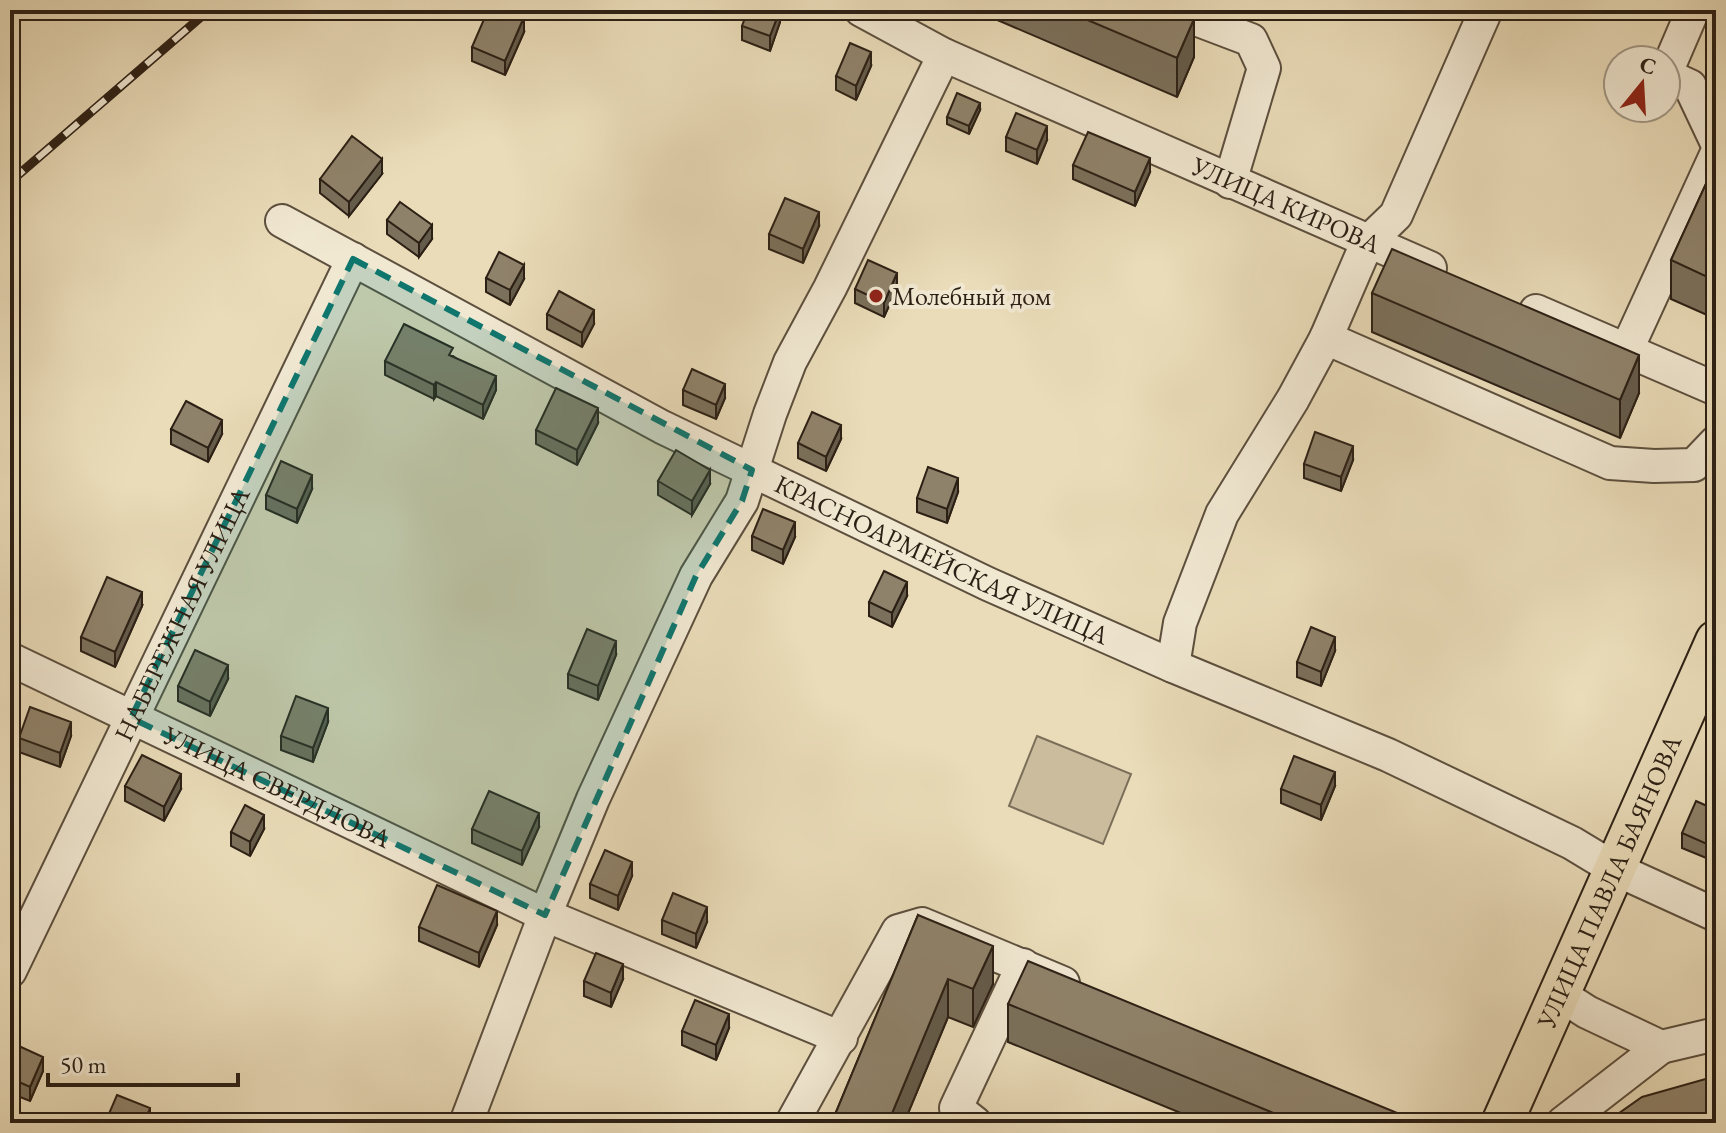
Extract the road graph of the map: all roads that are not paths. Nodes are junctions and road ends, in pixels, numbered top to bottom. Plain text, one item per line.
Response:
1 (861, 10) edge
2 (1172, 10) edge
3 (1486, 10) edge
4 (1693, 10) edge
5 (1679, 44) edge
6 (944, 55) junction
7 (1682, 82) edge
8 (1716, 141) edge
9 (1716, 155) edge
10 (1230, 182) junction
11 (282, 221) dead end
12 (1367, 243) junction
13 (353, 259) junction
14 (1454, 278) edge
15 (1512, 302) edge
16 (1326, 338) junction
17 (1627, 349) junction
18 (1716, 389) edge
19 (1716, 442) edge
20 (752, 470) junction
21 (1716, 641) edge
22 (10, 659) edge
23 (1173, 666) junction
24 (131, 718) junction
25 (1615, 869) junction
26 (545, 915) junction
27 (1716, 915) edge
28 (1023, 965) junction
29 (10, 971) edge
30 (1559, 994) junction
31 (1092, 996) edge
32 (1716, 1034) edge
33 (841, 1038) junction
34 (1661, 1047) junction
35 (960, 1118) edge
36 (466, 1123) edge
37 (792, 1123) edge
38 (1502, 1123) edge
39 (1563, 1123) edge

1 - 6 street, УЛИЦА КИРОВА
2 - 10 street
3 - 12 street
4 - 5 street
6 - 10 street, УЛИЦА КИРОВА
6 - 20 street
7 - 8 street
9 - 17 street
10 - 12 street, УЛИЦА КИРОВА
11 - 13 street, КРАСНОАРМЕЙСКАЯ УЛИЦА
12 - 14 street, УЛИЦА КИРОВА
12 - 16 street
13 - 20 street, КРАСНОАРМЕЙСКАЯ УЛИЦА
13 - 24 street, НАБЕРЕЖНАЯ УЛИЦА
15 - 17 street
16 - 19 street
16 - 23 street
17 - 18 street
20 - 23 street, КРАСНОАРМЕЙСКАЯ УЛИЦА
20 - 26 street
21 - 25 main road, УЛИЦА ПАВЛА БАЯНОВА
22 - 24 street, УЛИЦА СВЕРДЛОВА
23 - 25 street, КРАСНОАРМЕЙСКАЯ УЛИЦА
24 - 26 street, УЛИЦА СВЕРДЛОВА
24 - 29 street, НАБЕРЕЖНАЯ УЛИЦА
25 - 27 street, КРАСНОАРМЕЙСКАЯ УЛИЦА
25 - 30 main road, УЛИЦА ПАВЛА БАЯНОВА
26 - 33 street, УЛИЦА СВЕРДЛОВА
26 - 36 street
28 - 31 street
28 - 33 street
28 - 35 street
30 - 34 street
30 - 38 main road, УЛИЦА ПАВЛА БАЯНОВА
32 - 34 street
33 - 37 street
34 - 39 street

